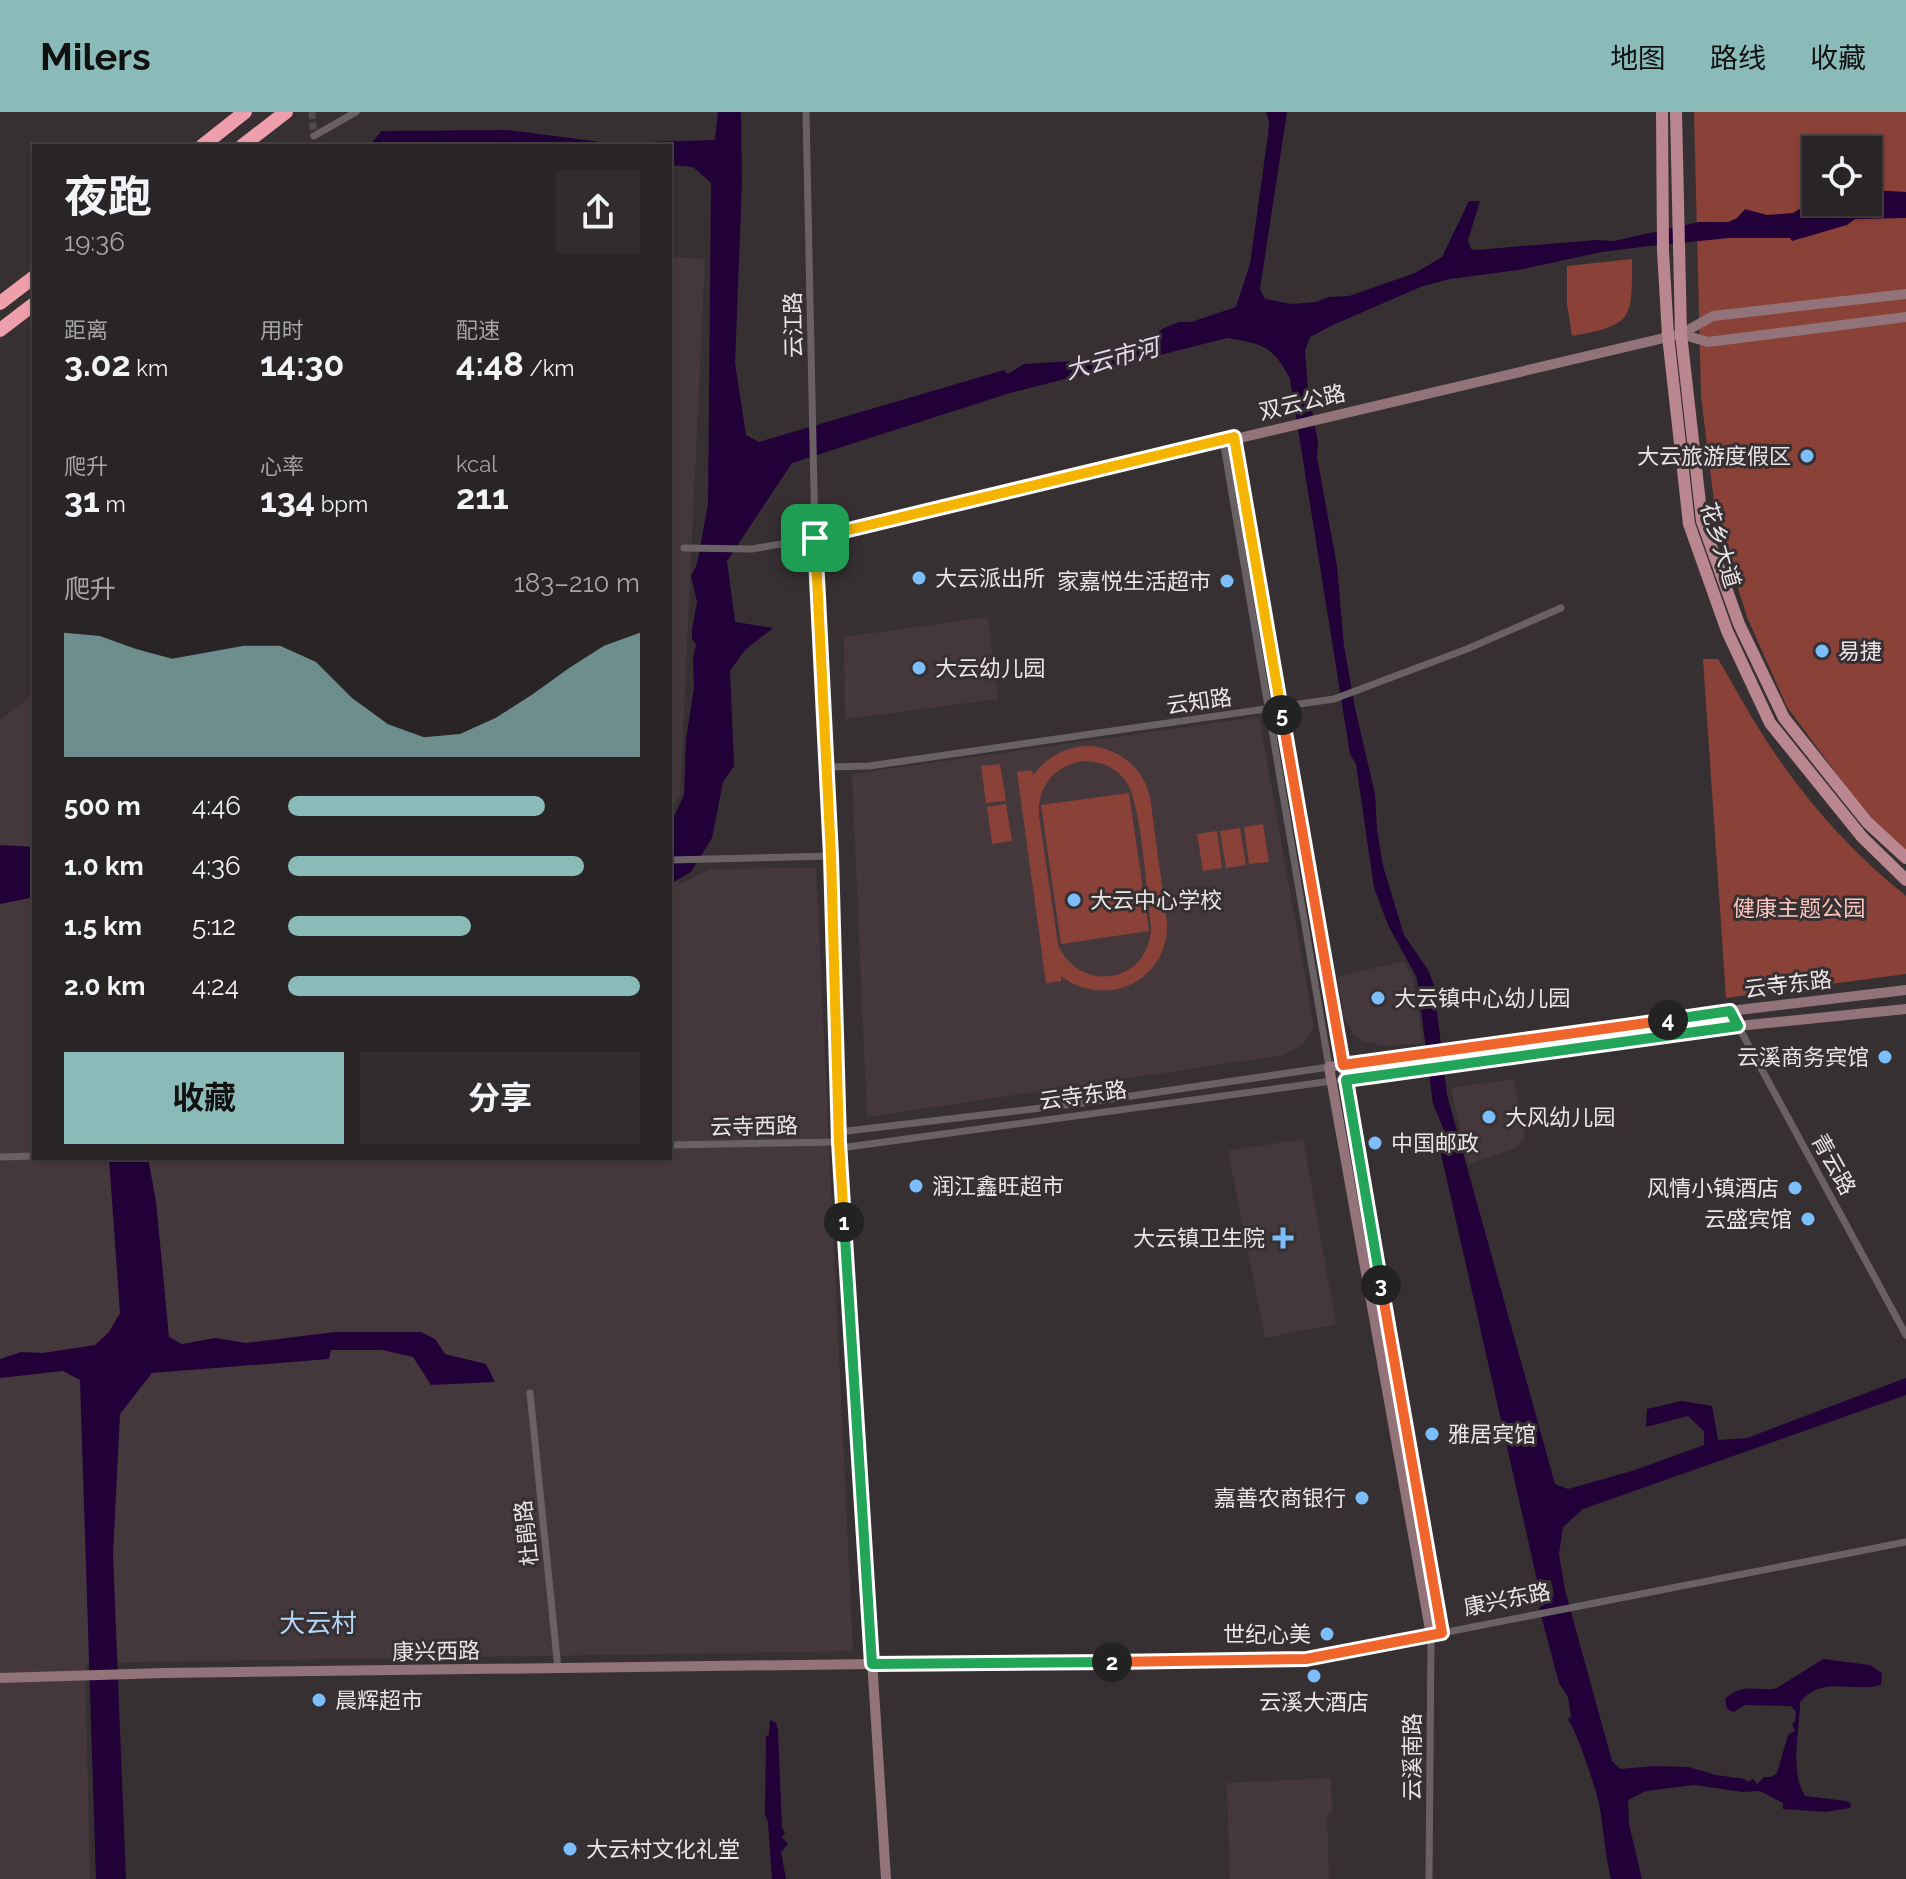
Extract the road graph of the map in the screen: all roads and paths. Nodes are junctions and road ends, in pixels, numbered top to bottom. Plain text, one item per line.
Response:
1 (245, 112) edge
2 (286, 112) edge
3 (356, 112) edge
4 (806, 112) edge
5 (1662, 112) edge
6 (1676, 112) edge
7 (314, 136) dead end
8 (205, 144) edge
9 (245, 144) edge
10 (32, 279) edge
11 (1906, 294) edge
12 (0, 303) edge
13 (32, 306) edge
14 (1906, 317) edge
15 (0, 330) edge
16 (1674, 335) junction
17 (1228, 439) junction
18 (815, 538) junction
19 (684, 548) dead end
20 (1561, 608) dead end
21 (1281, 707) junction
22 (1269, 710) junction
23 (827, 767) junction
24 (831, 856) junction
25 (1906, 858) edge
26 (672, 860) edge
27 (1906, 880) edge
28 (1906, 990) edge
29 (1906, 1009) edge
30 (1730, 1011) junction
31 (1738, 1026) junction
32 (1343, 1065) junction
33 (1329, 1067) junction
34 (1346, 1080) junction
35 (1332, 1081) junction
36 (839, 1141) junction
37 (672, 1145) edge
38 (32, 1156) edge
39 (0, 1157) edge
40 (1906, 1335) edge
41 (530, 1393) dead end
42 (1906, 1542) edge
43 (1436, 1634) junction
44 (872, 1664) junction
45 (558, 1669) junction
46 (0, 1678) edge
47 (886, 1879) edge
48 (1429, 1879) edge

1 - 8 highway
2 - 9 highway
3 - 7 street
4 - 18 street, 云江路
5 - 16 main road, 花乡大道
6 - 16 main road, 花乡大道
10 - 12 highway
11 - 16 street, 双云公路
13 - 15 highway
14 - 16 street, 双云公路
16 - 17 street, 双云公路
16 - 25 main road, 花乡大道
16 - 27 main road, 花乡大道
17 - 18 street, 双云公路
17 - 21 street
17 - 22 street
18 - 19 street
18 - 23 street
20 - 21 street, 云知路
21 - 22 street, 云知路
21 - 32 street
22 - 23 street, 云知路
22 - 33 street
23 - 24 street
24 - 26 street
24 - 36 street
28 - 30 street, 云寺东路
29 - 31 street, 云寺东路
30 - 31 street, 青云路
30 - 32 street, 云寺东路
31 - 34 street, 云寺东路
31 - 40 street, 青云路
32 - 33 street, 云寺东路
32 - 34 street
33 - 35 street
33 - 36 street, 云寺东路
34 - 35 street, 云寺东路
34 - 43 street
35 - 36 street, 云寺东路
35 - 43 street
36 - 37 street, 云寺西路
36 - 44 street
38 - 39 street
41 - 45 street, 杜鹃路
42 - 43 street, 康兴东路
43 - 44 street, 康兴东路
43 - 48 street, 云溪南路
44 - 45 street, 康兴西路
44 - 47 street
45 - 46 street, 康兴西路

